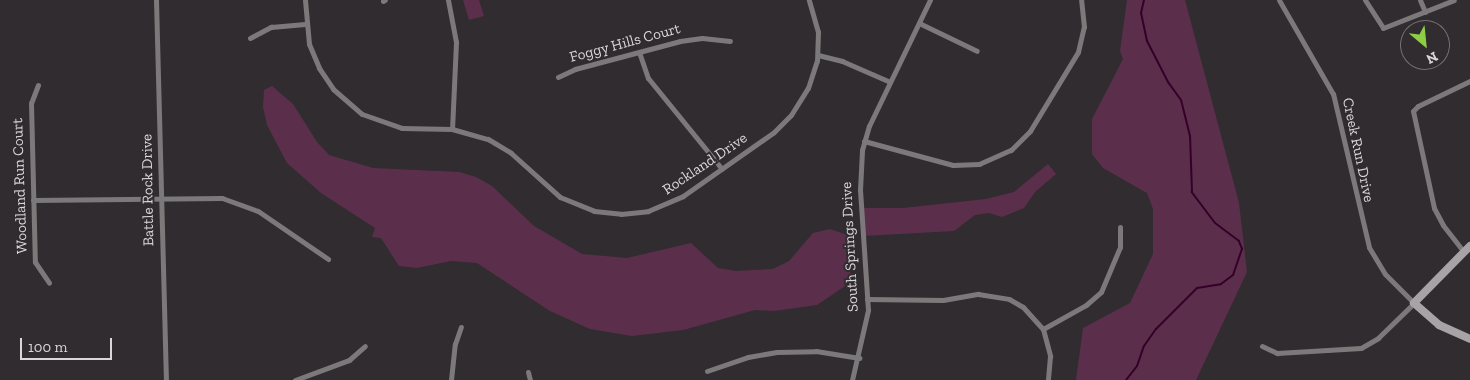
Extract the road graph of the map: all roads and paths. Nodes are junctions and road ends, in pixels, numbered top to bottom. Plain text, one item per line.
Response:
1 (156, 0) edge
2 (305, 0) edge
3 (448, 0) edge
4 (809, 0) edge
5 (930, 0) edge
6 (1081, 0) edge
7 (1279, 0) edge
8 (1365, 0) edge
9 (1420, 0) edge
10 (1454, 0) edge
11 (1425, 12) junction
12 (919, 23) junction
13 (305, 24) junction
14 (250, 38) dead end
15 (730, 41) dead end
16 (977, 51) dead end
17 (640, 52) junction
18 (818, 55) junction
19 (558, 77) dead end
20 (1470, 81) edge
21 (890, 82) junction
22 (38, 85) dead end
23 (452, 129) junction
24 (864, 141) junction
25 (722, 169) junction
26 (160, 198) junction
27 (32, 200) junction
28 (1120, 227) dead end
29 (1467, 249) edge
30 (328, 259) dead end
31 (49, 284) dead end
32 (868, 299) junction
33 (1414, 303) junction
34 (461, 327) dead end
35 (1043, 329) junction
36 (1470, 339) edge
37 (364, 346) dead end
38 (1262, 346) dead end
39 (859, 358) junction
40 (707, 371) dead end
41 (528, 372) dead end
42 (166, 380) edge
43 (295, 380) edge
44 (451, 380) edge
45 (530, 380) edge
46 (852, 380) edge
47 (1048, 380) edge

1 - 26 street, Battle Rock Drive
2 - 13 street, Rockland Drive
3 - 23 street
4 - 18 street, Rockland Drive
5 - 12 street, South Springs Drive
6 - 24 street
7 - 33 street, Creek Run Drive
8 - 11 street
9 - 11 street
10 - 11 street
12 - 16 street
12 - 21 street, South Springs Drive
13 - 14 street
13 - 23 street, Rockland Drive
15 - 17 street, Foggy Hills Court
17 - 19 street, Foggy Hills Court
17 - 25 street
18 - 21 street
18 - 25 street, Rockland Drive
20 - 29 street
21 - 24 street, South Springs Drive
22 - 27 street, Woodland Run Court
23 - 25 street, Rockland Drive
24 - 32 street, South Springs Drive
26 - 27 street
26 - 30 street
26 - 42 street, Battle Rock Drive
27 - 31 street, Woodland Run Court
28 - 35 street
29 - 33 street
32 - 35 street
32 - 39 street, South Springs Drive
33 - 36 street
33 - 38 street
34 - 44 street
35 - 47 street
37 - 43 street
39 - 40 street
39 - 46 street, South Springs Drive
41 - 45 street

